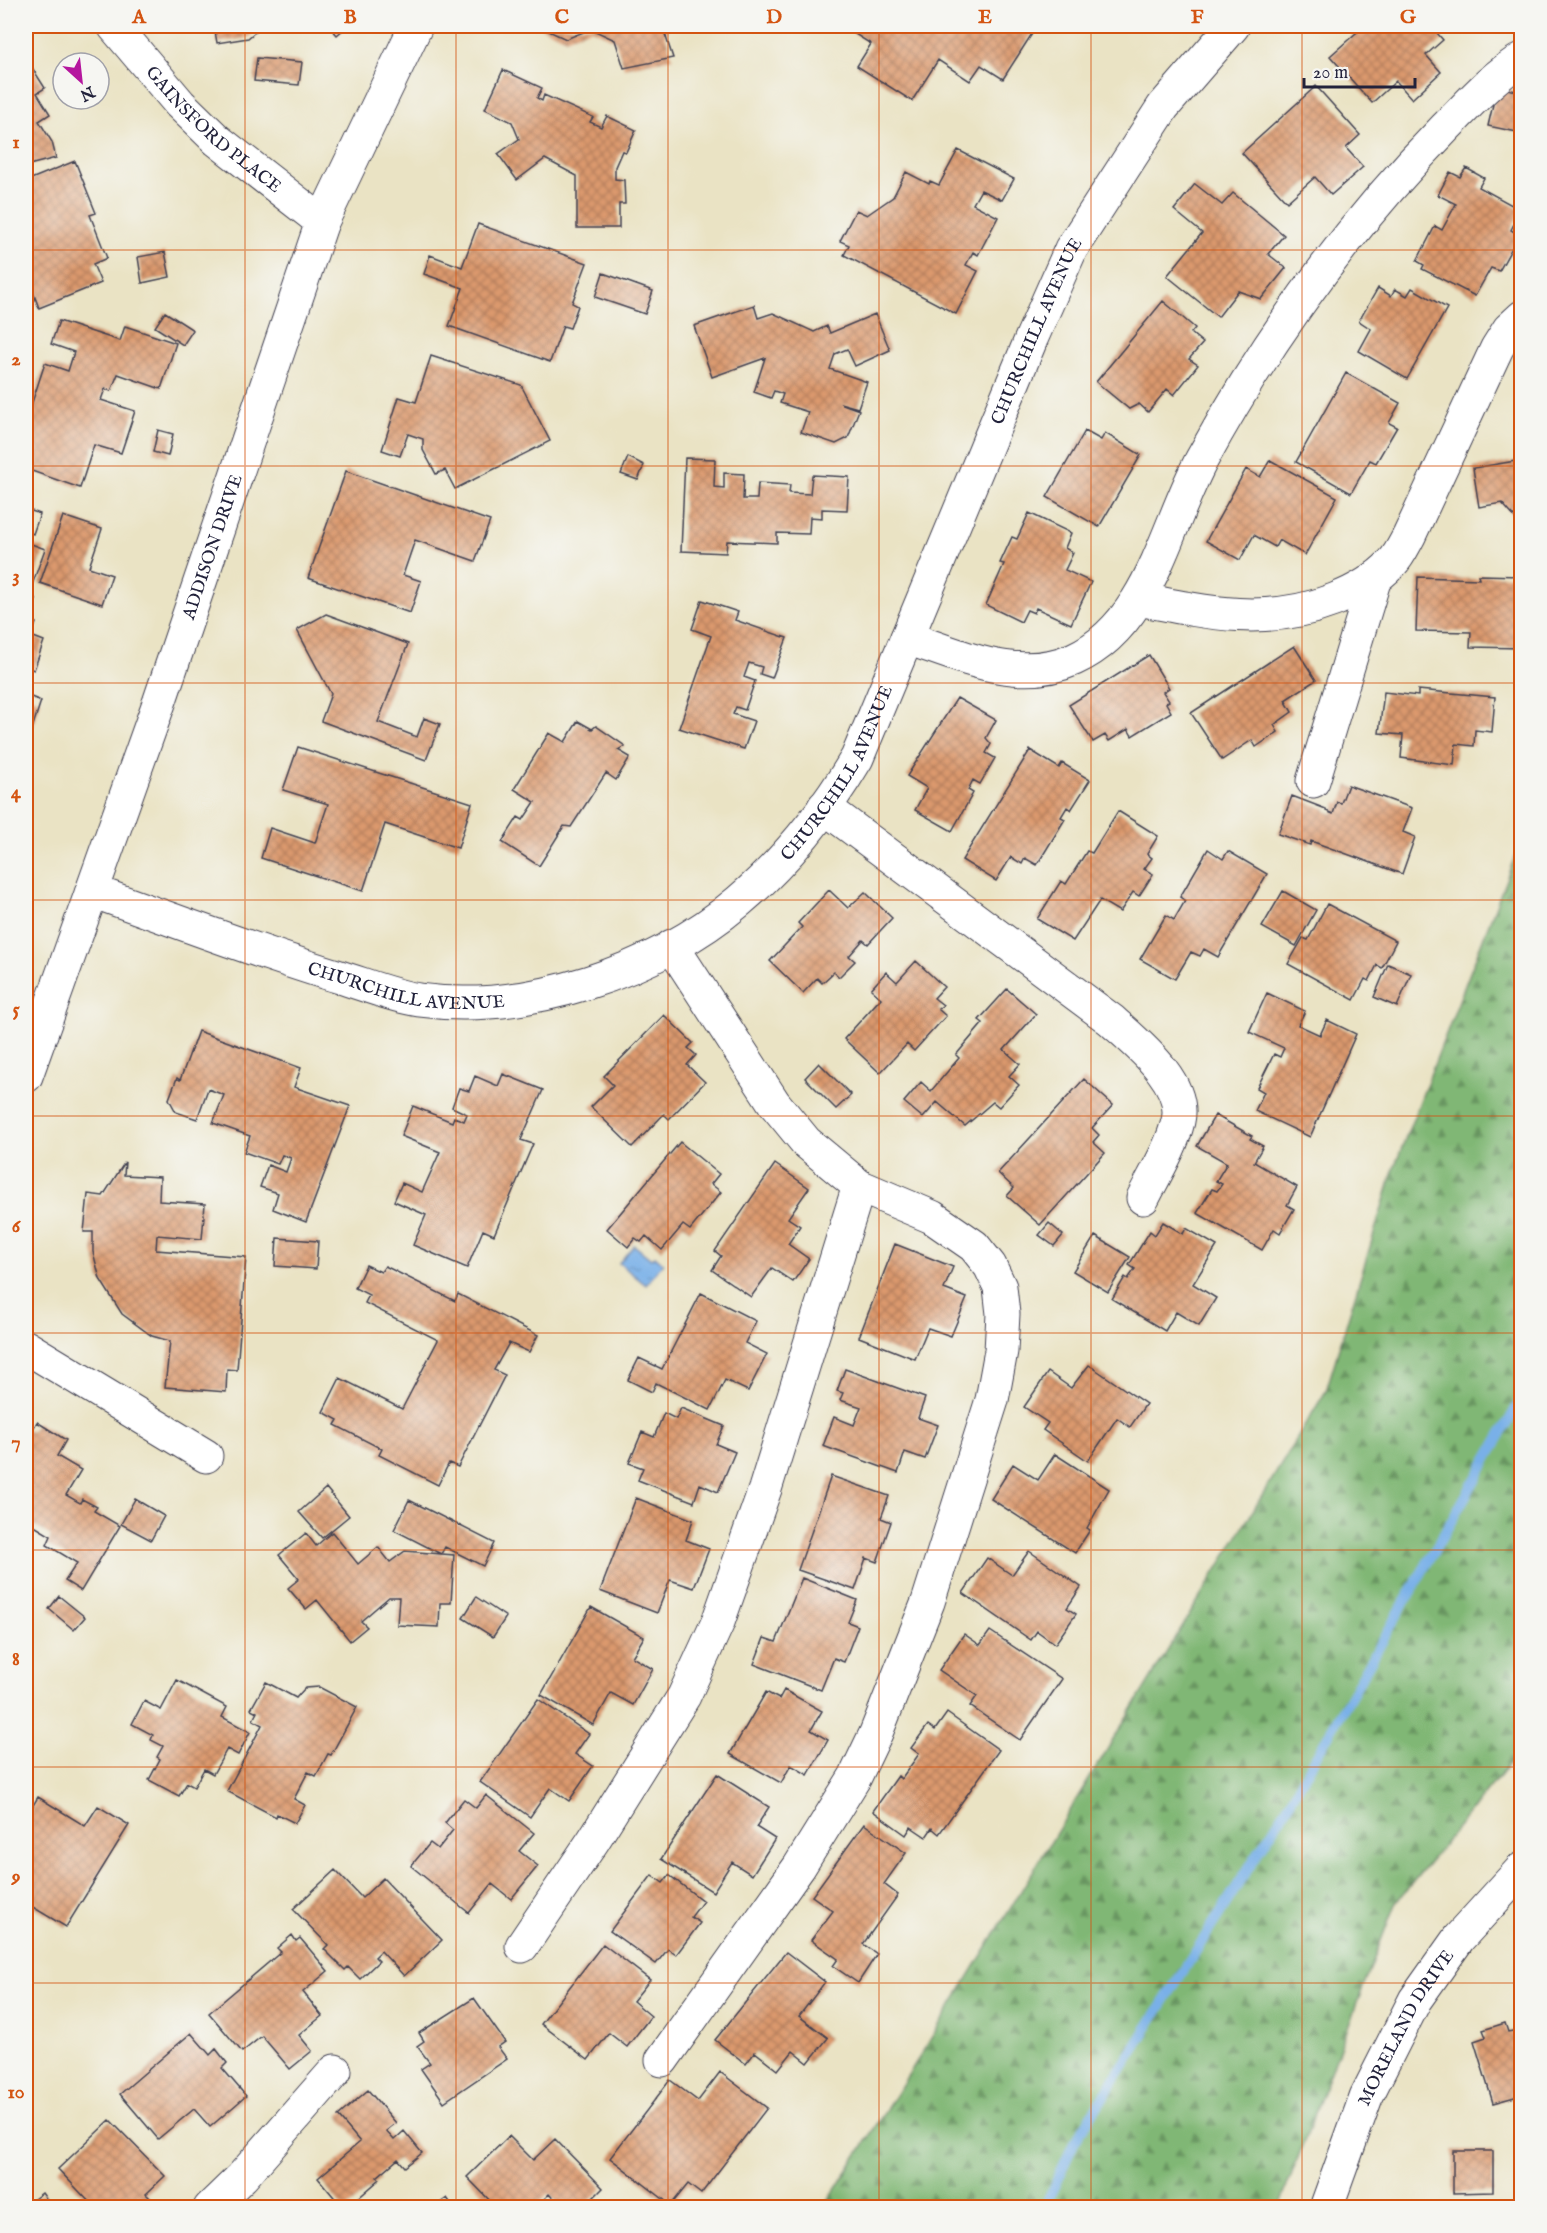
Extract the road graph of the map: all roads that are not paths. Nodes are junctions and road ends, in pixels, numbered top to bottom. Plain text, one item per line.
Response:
1 (114, 26) edge
2 (416, 26) edge
3 (1233, 26) edge
4 (1521, 59) edge
5 (322, 222) junction
6 (1521, 317) edge
7 (1375, 578) junction
8 (1139, 599) junction
9 (908, 638) junction
10 (1313, 781) dead end
11 (824, 807) junction
12 (92, 891) junction
13 (672, 946) junction
14 (26, 1076) edge
15 (859, 1186) junction
16 (1143, 1198) dead end
17 (26, 1347) edge
18 (206, 1456) dead end
19 (1521, 1869) edge
20 (522, 1946) dead end
21 (662, 2060) dead end
22 (335, 2071) dead end
23 (210, 2208) edge
24 (1326, 2208) edge

1 - 5 street, GAINSFORD PLACE
2 - 5 street, ADDISON DRIVE
3 - 9 street, CHURCHILL AVENUE
4 - 8 street
5 - 12 street, ADDISON DRIVE
6 - 7 street
7 - 8 street
7 - 10 street
8 - 9 street
9 - 11 street, CHURCHILL AVENUE
11 - 13 street, CHURCHILL AVENUE
11 - 16 street
12 - 13 street, CHURCHILL AVENUE
12 - 14 street, ADDISON DRIVE
13 - 15 street
15 - 20 street
15 - 21 street
17 - 18 street
19 - 24 street, MORELAND DRIVE
22 - 23 street

